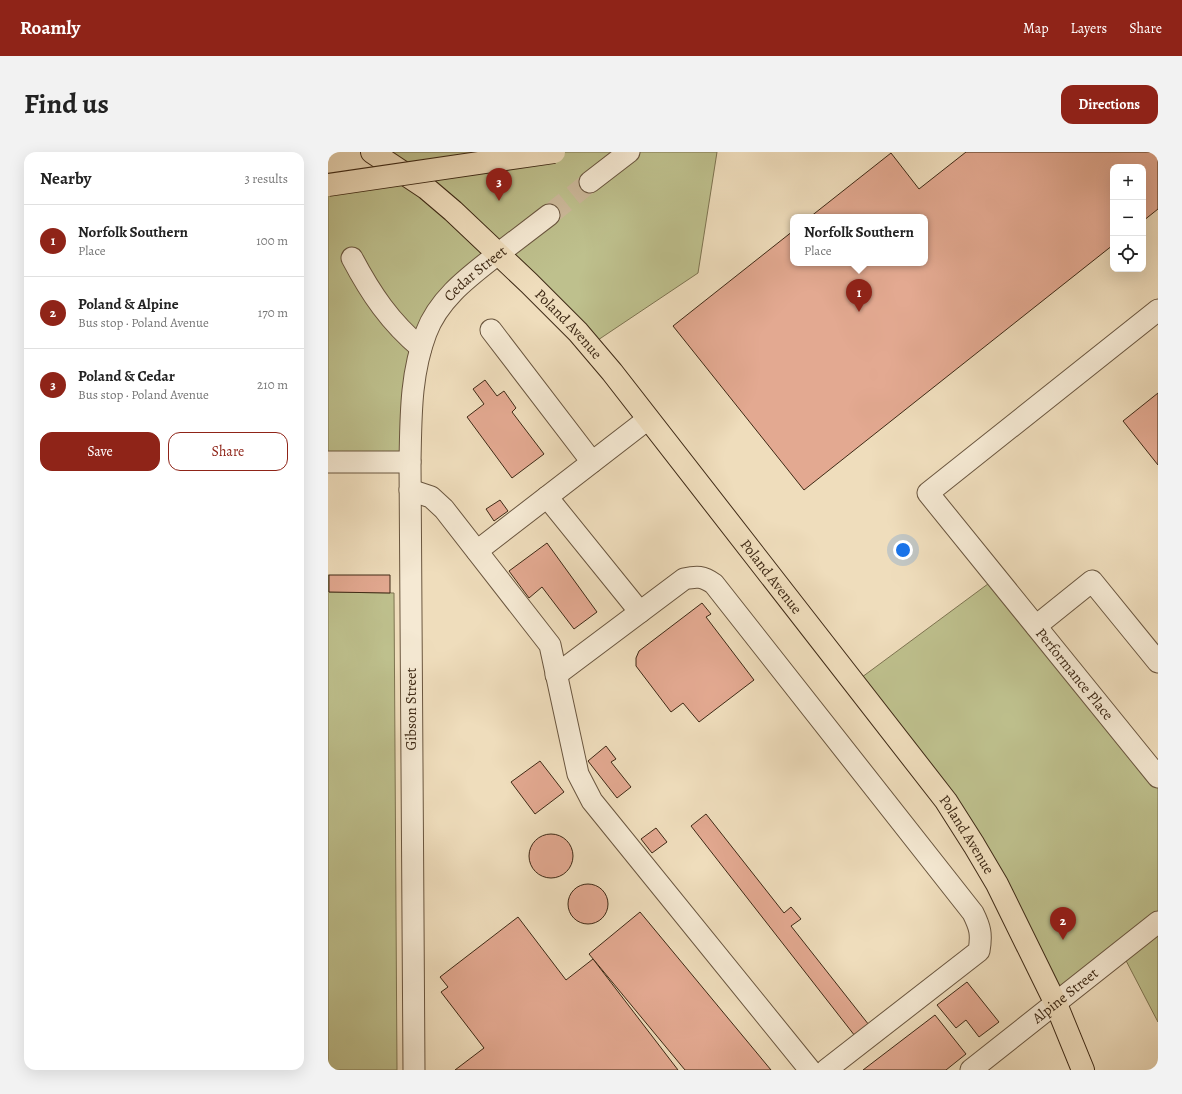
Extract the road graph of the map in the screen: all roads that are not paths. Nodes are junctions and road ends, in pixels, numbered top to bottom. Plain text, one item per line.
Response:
1 (372, 152) edge
2 (554, 152) edge
3 (629, 152) edge
4 (590, 182) tunnel mouth
5 (328, 184) edge
6 (548, 215) tunnel mouth
7 (498, 254) junction
8 (352, 258) dead end
9 (1158, 310) edge
10 (491, 330) dead end
11 (421, 348) junction
12 (648, 419) junction
13 (328, 462) edge
14 (410, 462) junction
15 (592, 462) junction
16 (410, 490) junction
17 (547, 497) junction
18 (477, 551) junction
19 (640, 612) junction
20 (1036, 626) junction
21 (1155, 652) edge
22 (556, 675) junction
23 (1158, 777) edge
24 (1158, 922) edge
25 (1056, 1004) junction
26 (414, 1070) edge
27 (810, 1070) edge
28 (826, 1070) edge
29 (971, 1070) edge
30 (1082, 1070) edge

1 - 7 main road, Poland Avenue
2 - 5 main road, bridge
3 - 4 street
6 - 7 street, Cedar Street
7 - 11 street, Cedar Street
7 - 12 main road, Poland Avenue
8 - 11 street
9 - 20 street, Performance Place
10 - 15 street
11 - 14 street, Gibson Street
12 - 15 street
12 - 25 main road, Poland Avenue
13 - 14 street
14 - 16 street, Gibson Street
15 - 17 street
16 - 18 street
16 - 26 street, Gibson Street
17 - 18 street
17 - 19 street
18 - 22 street
19 - 22 street
19 - 28 street
20 - 21 street
20 - 23 street, Performance Place
22 - 27 street
24 - 25 street, Alpine Street
25 - 29 street, Alpine Street
25 - 30 main road, Poland Avenue

